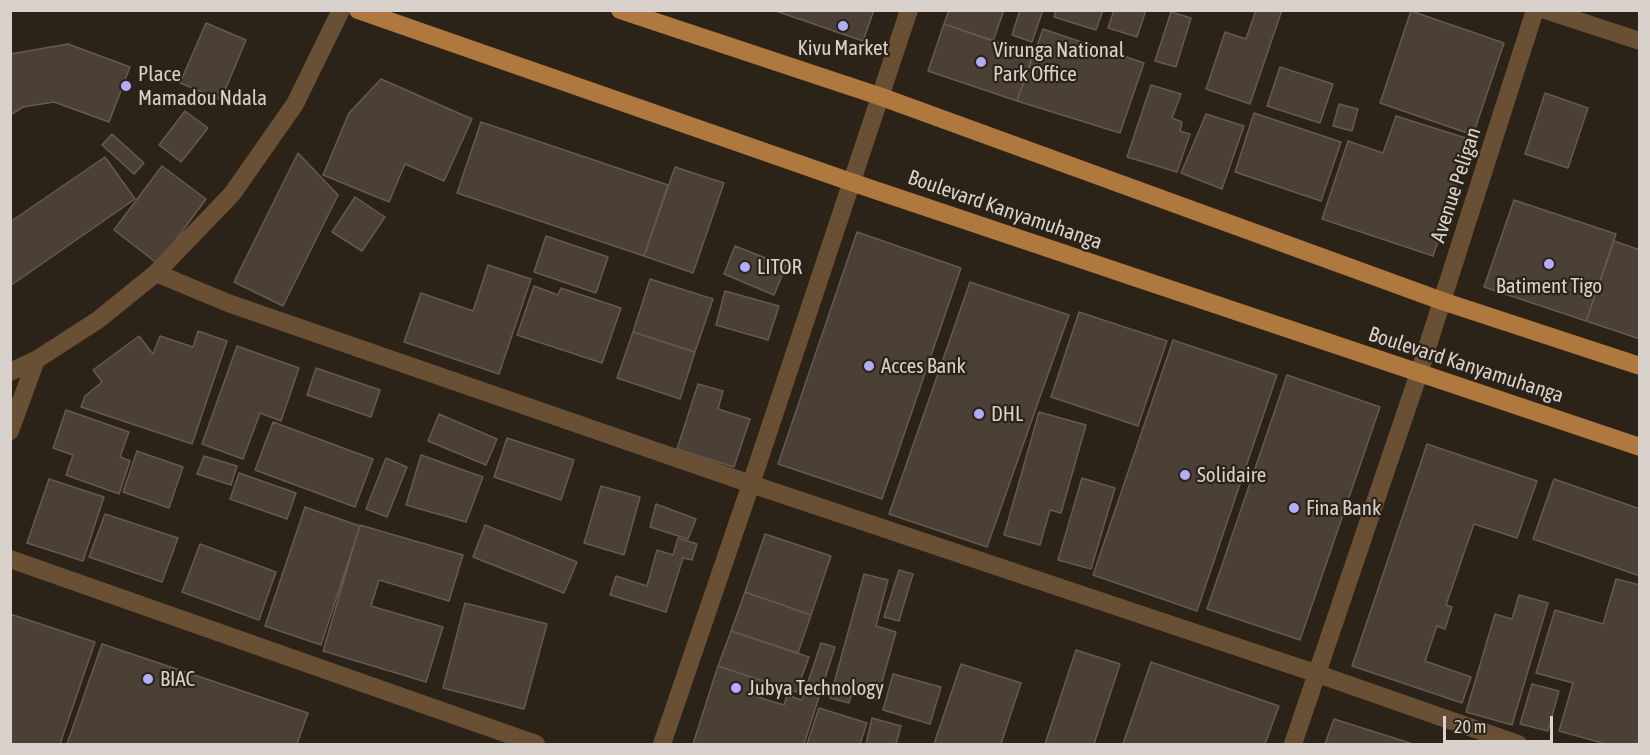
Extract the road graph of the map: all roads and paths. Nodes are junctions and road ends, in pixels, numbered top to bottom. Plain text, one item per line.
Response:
1 (341, 10) edge
2 (358, 10) edge
3 (620, 10) edge
4 (909, 10) edge
5 (1535, 10) edge
6 (1545, 10) edge
7 (1640, 41) edge
8 (879, 96) junction
9 (851, 182) junction
10 (156, 273) junction
11 (1442, 302) junction
12 (36, 360) junction
13 (1640, 366) edge
14 (10, 372) edge
15 (1419, 373) junction
16 (10, 431) edge
17 (1640, 447) edge
18 (751, 484) junction
19 (10, 560) edge
20 (1318, 674) junction
21 (536, 744) edge
22 (662, 744) edge
23 (1293, 744) edge
24 (1518, 744) edge

1 - 10 street
2 - 9 main road, Boulevard Kanyamuhanga
3 - 8 main road
4 - 8 street
5 - 11 street, Avenue Peligan
6 - 7 street
8 - 9 street
8 - 11 main road
9 - 15 main road, Boulevard Kanyamuhanga
9 - 18 street
10 - 12 street
10 - 18 street
11 - 13 main road
11 - 15 street, Avenue Peligan
12 - 14 street
12 - 16 street
15 - 17 main road, Boulevard Kanyamuhanga
15 - 20 street, Avenue Peligan
18 - 20 street
18 - 22 street
19 - 21 street
20 - 23 street, Avenue Peligan
20 - 24 street

